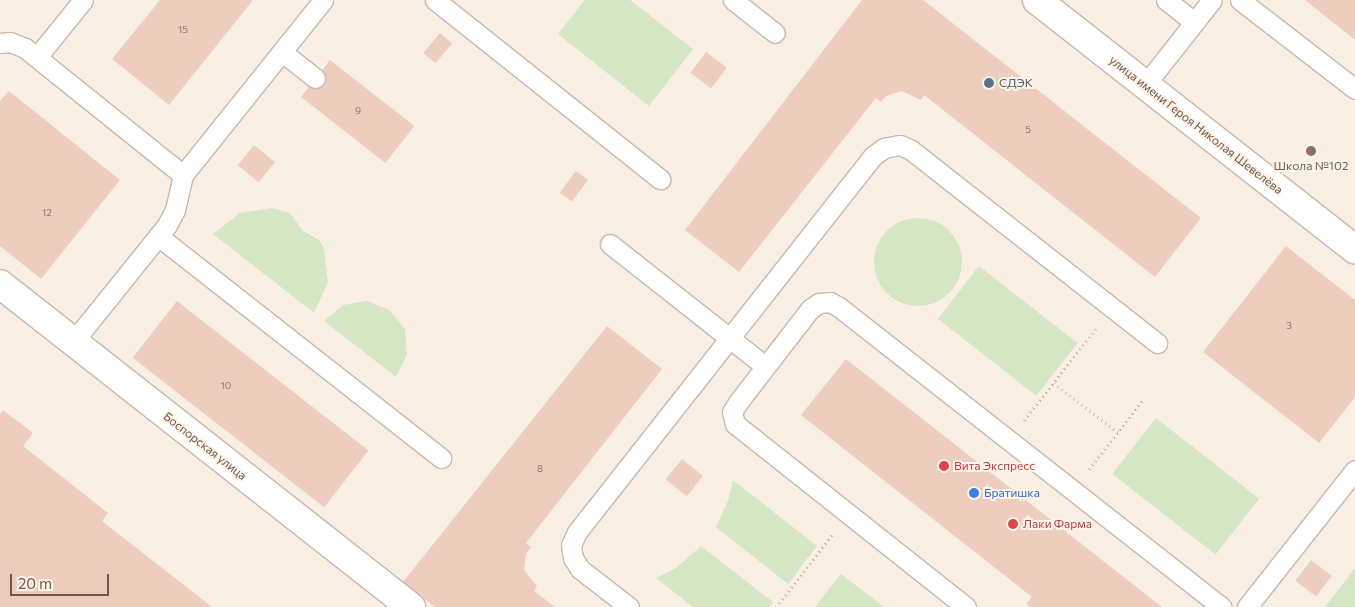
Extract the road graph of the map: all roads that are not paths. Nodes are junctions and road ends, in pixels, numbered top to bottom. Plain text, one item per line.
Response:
1 (83, 0) edge
2 (324, 0) edge
3 (435, 0) edge
4 (733, 0) edge
5 (1037, 0) edge
6 (1166, 0) edge
7 (1212, 0) edge
8 (1240, 0) edge
9 (1194, 22) junction
10 (775, 33) dead end
11 (0, 43) edge
12 (282, 52) junction
13 (37, 57) junction
14 (315, 78) dead end
15 (1145, 85) junction
16 (1355, 89) edge
17 (183, 175) junction
18 (660, 180) dead end
19 (158, 236) junction
20 (610, 244) dead end
21 (1355, 249) edge
22 (0, 284) edge
23 (730, 338) junction
24 (73, 342) junction
25 (1157, 343) dead end
26 (765, 366) junction
27 (442, 458) dead end
28 (1355, 470) edge
29 (411, 607) edge
30 (629, 607) edge
31 (966, 607) edge
32 (1221, 607) edge
33 (1247, 607) edge

1 - 13 lane
2 - 12 lane
3 - 18 lane
4 - 10 lane
5 - 15 street, улица имени Героя Николая Шевелёва
6 - 9 lane
7 - 9 lane
8 - 16 lane
9 - 15 lane
11 - 13 lane
12 - 14 lane
12 - 17 lane
13 - 17 lane
15 - 21 street, улица имени Героя Николая Шевелёва
17 - 19 lane
19 - 24 lane
19 - 27 lane
20 - 23 lane
22 - 24 street, Боспорская улица
23 - 25 lane
23 - 26 lane
23 - 30 lane
24 - 29 street, Боспорская улица
26 - 31 lane
26 - 32 lane
28 - 33 lane

